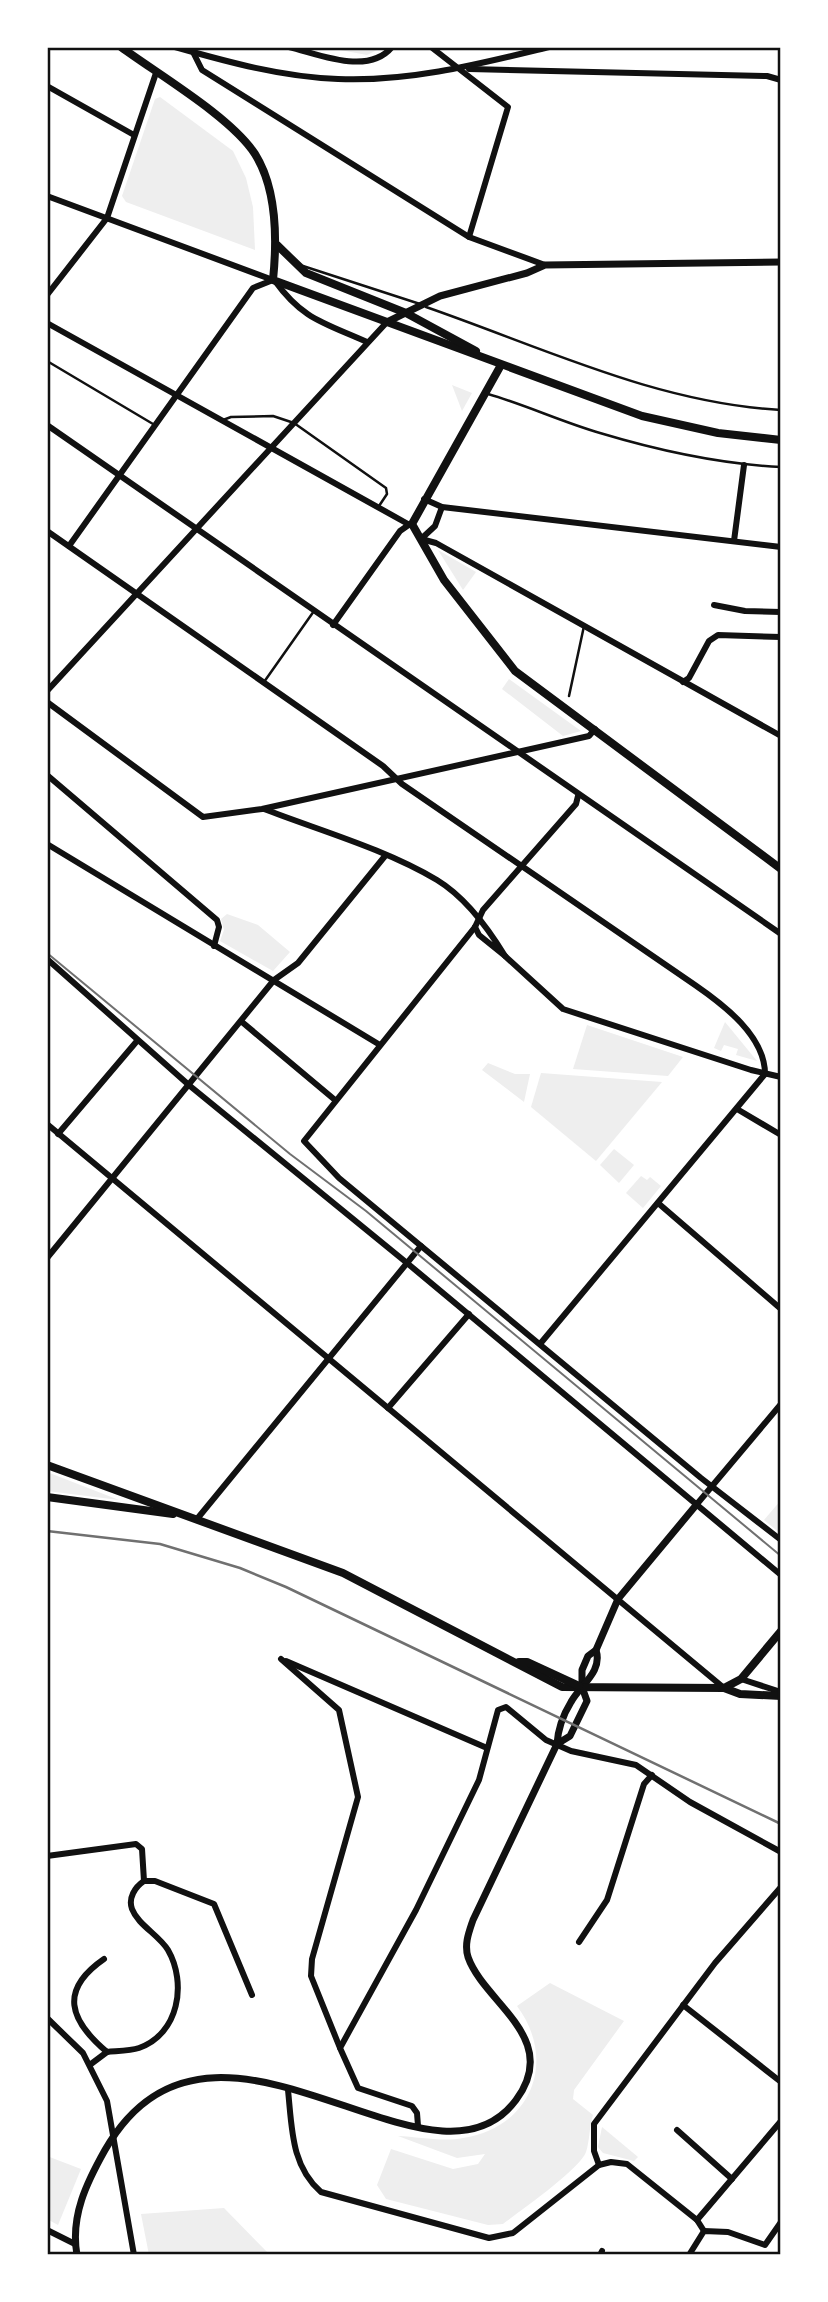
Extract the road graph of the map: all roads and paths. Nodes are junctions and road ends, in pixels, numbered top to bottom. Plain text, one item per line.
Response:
1 (121, 47) edge
2 (175, 47) edge
3 (289, 47) edge
4 (392, 47) edge
5 (431, 47) edge
6 (549, 47) edge
7 (193, 52) junction
8 (460, 69) junction
9 (156, 73) junction
10 (781, 79) edge
11 (47, 86) edge
12 (134, 135) junction
13 (47, 196) edge
14 (107, 218) junction
15 (469, 237) junction
16 (277, 245) junction
17 (781, 262) edge
18 (545, 265) junction
19 (297, 266) junction
20 (274, 280) junction
21 (47, 295) edge
22 (421, 305) junction
23 (406, 313) junction
24 (387, 322) junction
25 (47, 323) edge
26 (367, 342) junction
27 (47, 361) edge
28 (501, 365) junction
29 (485, 393) junction
30 (178, 395) junction
31 (781, 410) edge
32 (223, 420) junction
33 (294, 423) junction
34 (47, 425) edge
35 (156, 425) junction
36 (781, 440) edge
37 (272, 449) junction
38 (744, 466) junction
39 (781, 467) edge
40 (120, 475) junction
41 (424, 499) junction
42 (443, 507) junction
43 (377, 508) junction
44 (410, 524) junction
45 (197, 530) junction
46 (47, 531) edge
47 (421, 539) junction
48 (734, 541) junction
49 (69, 546) junction
50 (781, 547) edge
51 (138, 594) junction
52 (714, 606) dead end
53 (313, 611) junction
54 (781, 612) edge
55 (333, 625) junction
56 (584, 626) junction
57 (781, 637) edge
58 (264, 682) junction
59 (683, 682) junction
60 (47, 691) edge
61 (569, 696) dead end
62 (47, 702) edge
63 (595, 729) junction
64 (781, 736) edge
65 (516, 752) junction
66 (47, 775) edge
67 (396, 778) junction
68 (578, 796) junction
69 (262, 808) junction
70 (47, 844) edge
71 (385, 856) junction
72 (523, 866) junction
73 (781, 869) edge
74 (478, 919) junction
75 (475, 927) junction
76 (781, 934) edge
77 (214, 946) junction
78 (505, 956) junction
79 (47, 959) edge
80 (274, 980) junction
81 (242, 1022) junction
82 (137, 1041) junction
83 (380, 1045) junction
84 (765, 1074) junction
85 (781, 1077) edge
86 (190, 1086) junction
87 (335, 1100) junction
88 (737, 1109) junction
89 (47, 1125) edge
90 (58, 1134) junction
91 (781, 1135) edge
92 (113, 1179) junction
93 (658, 1203) junction
94 (421, 1246) junction
95 (47, 1258) edge
96 (407, 1262) junction
97 (781, 1309) edge
98 (469, 1314) junction
99 (540, 1344) junction
100 (327, 1357) junction
101 (781, 1404) edge
102 (388, 1408) junction
103 (47, 1465) edge
104 (712, 1487) junction
105 (128, 1493) junction
106 (47, 1497) edge
107 (697, 1504) junction
108 (144, 1510) junction
109 (194, 1518) junction
110 (781, 1540) edge
111 (781, 1575) edge
112 (618, 1599) junction
113 (781, 1631) edge
114 (741, 1679) junction
115 (582, 1687) junction
116 (724, 1688) junction
117 (781, 1694) edge
118 (557, 1744) junction
119 (488, 1748) junction
120 (652, 1775) junction
121 (781, 1852) edge
122 (47, 1856) edge
123 (144, 1881) junction
124 (781, 1887) edge
125 (579, 1942) dead end
126 (104, 1959) dead end
127 (252, 1995) dead end
128 (683, 2005) junction
129 (47, 2018) edge
130 (340, 2048) junction
131 (107, 2052) junction
132 (91, 2064) junction
133 (781, 2082) edge
134 (288, 2090) junction
135 (781, 2121) edge
136 (418, 2126) junction
137 (677, 2130) dead end
138 (115, 2133) junction
139 (599, 2165) junction
140 (732, 2179) junction
141 (696, 2220) junction
142 (781, 2222) edge
143 (47, 2230) edge
144 (704, 2231) junction
145 (75, 2244) junction
146 (77, 2255) edge
147 (134, 2255) edge
148 (689, 2255) edge

1 - 9 main road
2 - 7 street
3 - 4 street
5 - 8 street
6 - 8 street
7 - 8 street
7 - 15 street
8 - 10 street
8 - 15 street
9 - 12 street
9 - 16 main road
11 - 12 street
12 - 14 street
13 - 14 street
14 - 20 street
14 - 21 street
15 - 18 street
16 - 19 main road
16 - 20 main road
17 - 18 street
18 - 22 street
19 - 22 lane
19 - 23 main road
20 - 24 main road
20 - 26 street
20 - 30 street
22 - 23 street
22 - 31 lane
23 - 24 street
23 - 28 main road
24 - 26 street
24 - 28 main road
25 - 30 street
26 - 33 street
27 - 35 lane
28 - 29 main road
28 - 36 main road
29 - 38 lane
29 - 41 main road
30 - 32 street
30 - 35 street
32 - 33 lane
32 - 37 street
33 - 37 street
33 - 43 lane
34 - 40 street
35 - 40 street
37 - 43 street
37 - 45 street
38 - 39 lane
38 - 48 street
40 - 45 street
40 - 49 street
41 - 42 street
41 - 44 main road
42 - 47 street
42 - 48 street
43 - 44 street
44 - 47 main road
44 - 55 street
45 - 51 street
45 - 53 street
46 - 49 street
47 - 56 street
47 - 63 main road
48 - 50 street
49 - 51 street
51 - 58 street
51 - 60 street
52 - 54 street
53 - 55 street
53 - 58 lane
55 - 65 street
56 - 59 street
56 - 61 lane
57 - 59 street
58 - 67 street
59 - 64 street
62 - 69 street
63 - 65 street
63 - 73 main road
65 - 67 street
65 - 68 street
66 - 77 street
67 - 69 street
67 - 72 street
68 - 72 street
68 - 76 street
69 - 71 street
70 - 77 street
71 - 74 street
71 - 80 street
72 - 74 street
72 - 84 street
74 - 75 street
74 - 78 street
75 - 78 street
75 - 83 street
77 - 80 street
78 - 84 street
79 - 82 street
80 - 81 street
80 - 83 street
81 - 86 street
81 - 87 street
82 - 86 street
82 - 90 street
83 - 87 street
84 - 85 street
84 - 88 street
86 - 92 street
86 - 96 street
87 - 94 street
88 - 91 street
88 - 93 street
89 - 90 street
90 - 92 street
92 - 95 street
92 - 100 street
93 - 97 street
93 - 99 street
94 - 96 street
94 - 99 street
96 - 98 street
96 - 100 street
98 - 102 street
98 - 107 street
99 - 104 street
100 - 102 street
100 - 109 street
101 - 104 street
102 - 112 street
103 - 105 main road
104 - 107 street
104 - 110 street
105 - 108 main road
105 - 109 main road
106 - 108 main road
107 - 111 street
107 - 112 street
108 - 109 main road
109 - 115 main road
112 - 115 street
112 - 116 street
113 - 114 main road
114 - 116 main road
114 - 117 street
115 - 116 main road
115 - 118 street
115 - 118 street
116 - 117 main road
118 - 119 street
118 - 120 street
118 - 136 street
119 - 130 street
119 - 130 street
120 - 121 street
120 - 125 street
122 - 123 street
123 - 127 street
123 - 131 street
124 - 128 street
126 - 131 street
128 - 133 street
128 - 139 street
129 - 132 street
130 - 136 street
131 - 132 street
132 - 138 street
134 - 136 street
134 - 138 street
134 - 139 street
135 - 140 street
137 - 140 street
138 - 145 street
138 - 147 street
139 - 141 street
140 - 141 street
141 - 144 street
142 - 144 street
143 - 145 street
144 - 148 street
145 - 146 street

